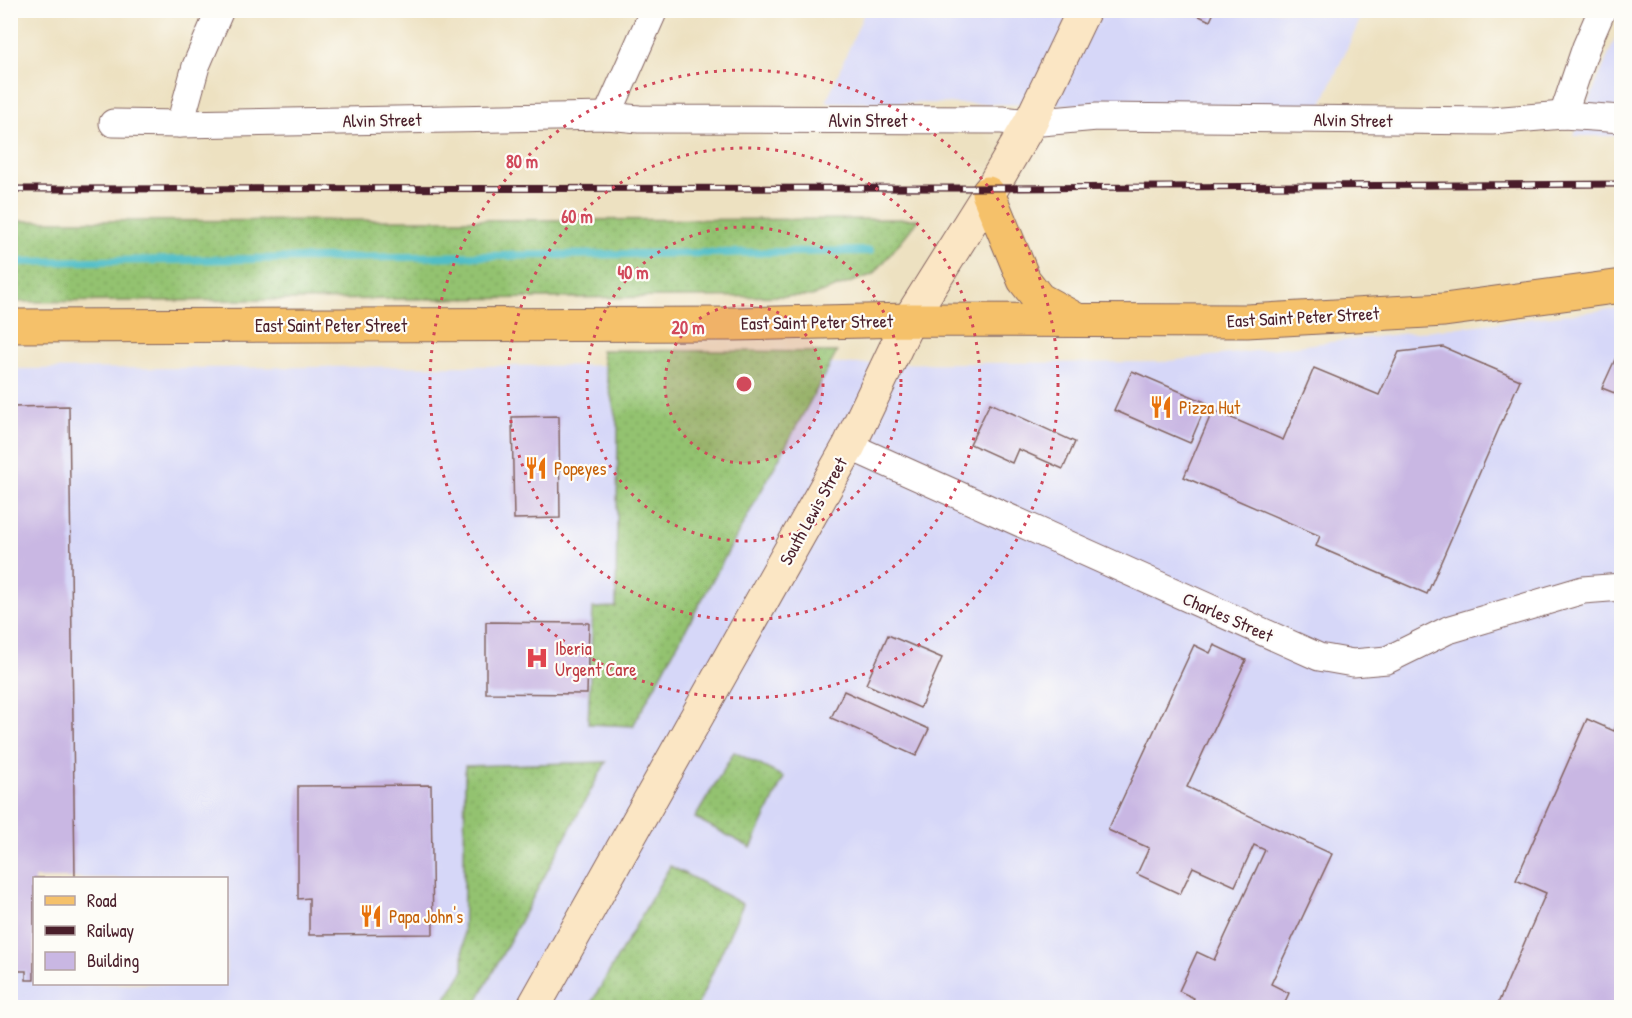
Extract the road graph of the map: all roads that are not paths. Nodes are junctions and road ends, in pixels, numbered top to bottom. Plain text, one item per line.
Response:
1 (220, 10) edge
2 (654, 10) edge
3 (1084, 10) edge
4 (1602, 10) edge
5 (1563, 115) junction
6 (607, 116) junction
7 (1622, 119) edge
8 (113, 123) dead end
9 (1030, 123) junction
10 (180, 124) junction
11 (988, 193) junction
12 (1622, 286) edge
13 (909, 321) junction
14 (1079, 321) junction
15 (10, 326) edge
16 (849, 446) junction
17 (1622, 587) edge
18 (533, 1008) edge

1 - 10 street
2 - 6 street
3 - 9 main road, South Lewis Street
4 - 5 street
5 - 7 street, Alvin Street
5 - 9 street, Alvin Street
6 - 9 street, Alvin Street
6 - 10 street, Alvin Street
8 - 10 street, Alvin Street
9 - 11 main road, South Lewis Street
11 - 13 main road, South Lewis Street
11 - 14 main road
12 - 14 main road, East Saint Peter Street
13 - 14 main road, East Saint Peter Street
13 - 15 main road, East Saint Peter Street
13 - 16 main road, South Lewis Street
16 - 17 street, Charles Street
16 - 18 main road, South Lewis Street

